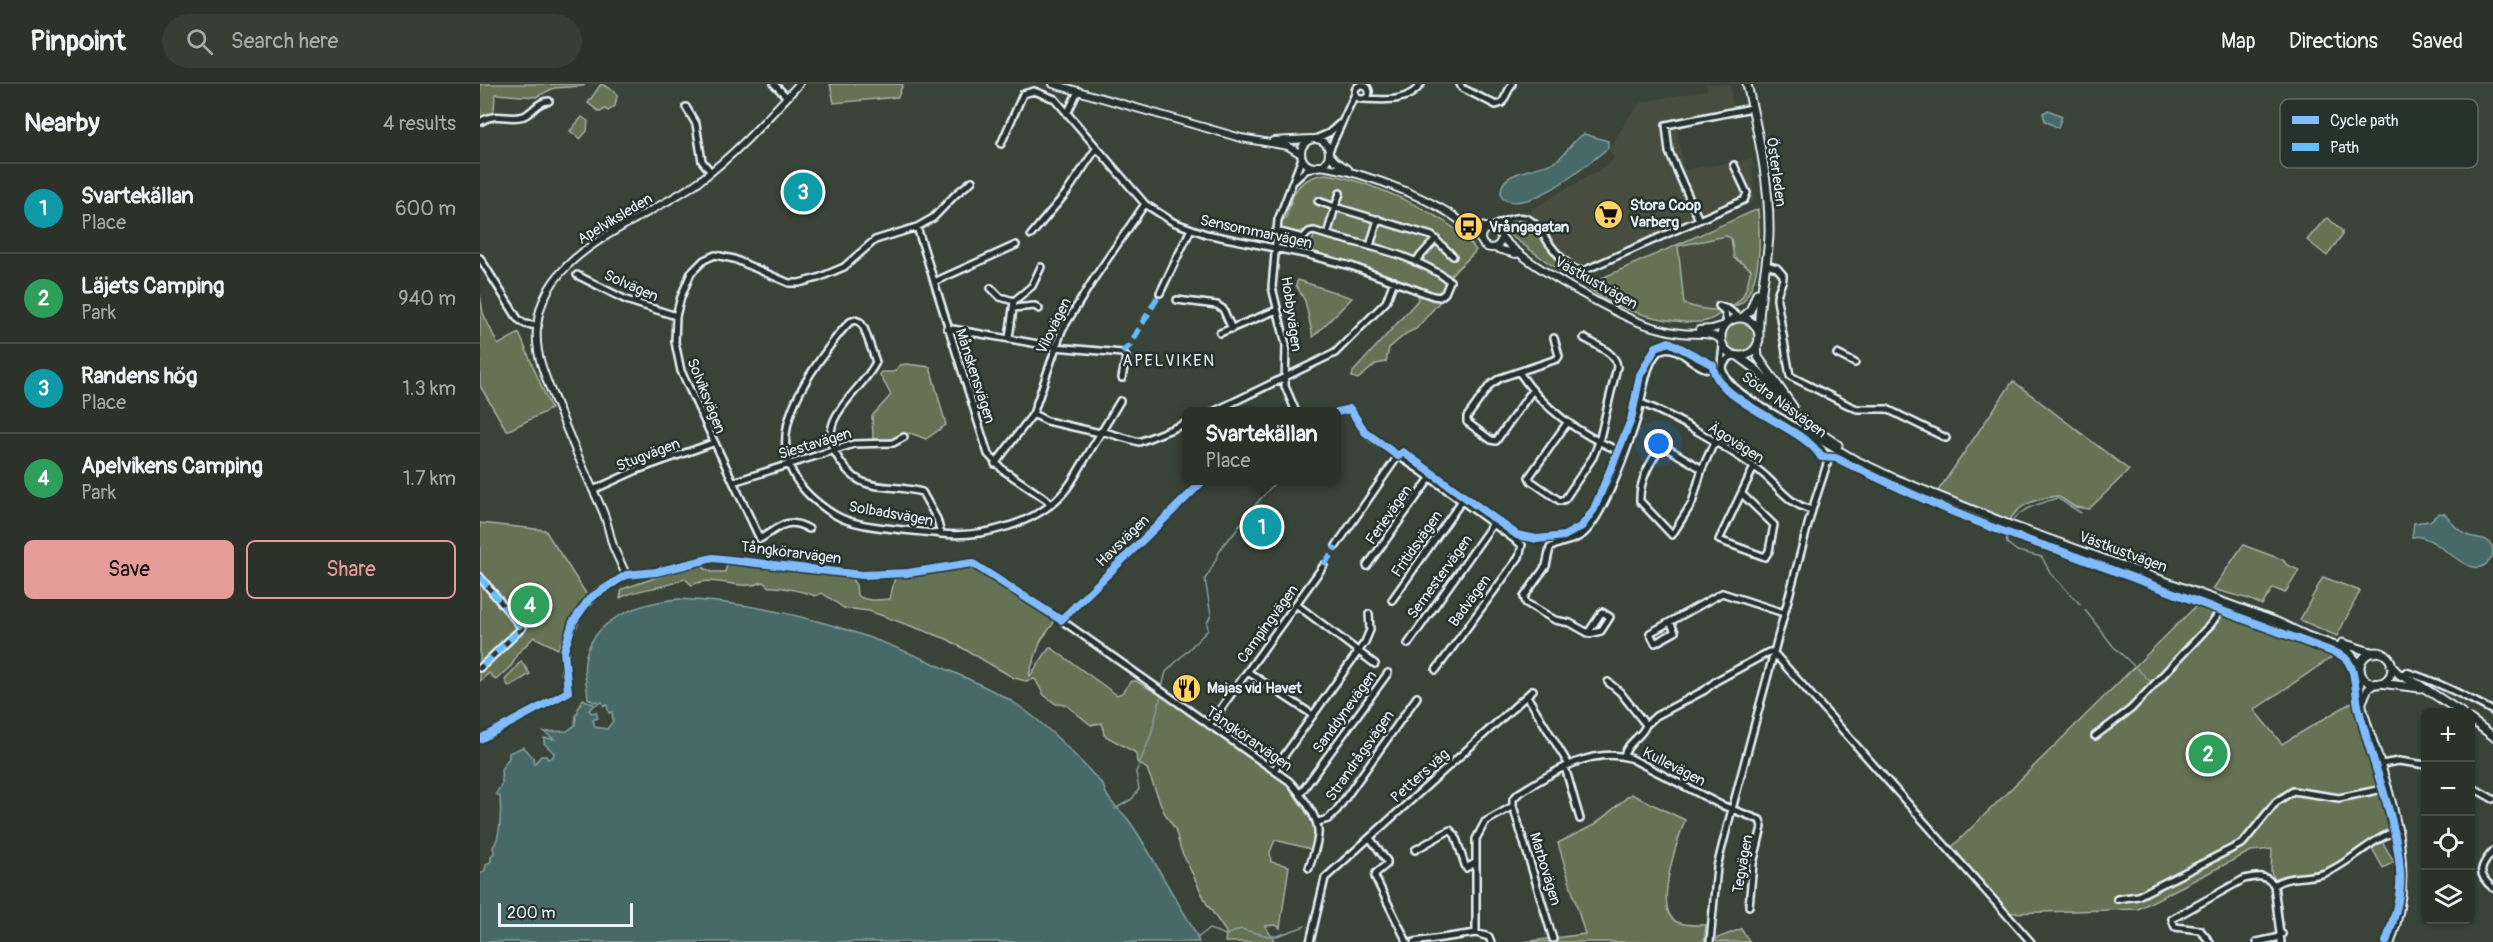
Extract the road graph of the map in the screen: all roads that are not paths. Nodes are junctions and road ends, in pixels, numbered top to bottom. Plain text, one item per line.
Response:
1 (774, 84) edge
2 (797, 84) edge
3 (1053, 84) edge
4 (1350, 84) edge
5 (1421, 84) edge
6 (1460, 84) edge
7 (1512, 84) edge
8 (1747, 84) edge
9 (1362, 85) edge
10 (1369, 88) edge
11 (1078, 91) junction
12 (1355, 93) junction
13 (789, 94) junction
14 (1362, 99) junction
15 (1378, 99) junction
16 (549, 101) dead end
17 (686, 106) dead end
18 (1752, 108) junction
19 (1349, 109) junction
20 (1067, 114) junction
21 (1344, 118) junction
22 (480, 122) edge
23 (1313, 139) junction
24 (1266, 142) junction
25 (1001, 144) dead end
26 (1096, 149) junction
27 (1329, 152) junction
28 (1301, 156) junction
29 (1734, 165) dead end
30 (1317, 166) junction
31 (711, 172) junction
32 (1354, 172) junction
33 (972, 182) dead end
34 (1291, 185) junction
35 (1340, 193) dead end
36 (1318, 201) dead end
37 (1145, 204) junction
38 (1335, 207) junction
39 (1512, 218) junction
40 (1378, 219) junction
41 (1458, 219) junction
42 (1699, 220) junction
43 (917, 227) junction
44 (1490, 228) junction
45 (1191, 230) junction
46 (1276, 231) junction
47 (1031, 234) dead end
48 (1327, 235) junction
49 (1500, 235) junction
50 (1436, 239) junction
51 (1482, 242) junction
52 (1016, 245) dead end
53 (1370, 246) junction
54 (1274, 248) junction
55 (1494, 248) junction
56 (1453, 256) dead end
57 (1521, 256) junction
58 (480, 258) edge
59 (1415, 262) junction
60 (1766, 266) junction
61 (1041, 267) dead end
62 (577, 275) dead end
63 (1394, 281) junction
64 (933, 282) junction
65 (991, 288) dead end
66 (1160, 293) dead end
67 (1177, 300) dead end
68 (1014, 301) junction
69 (1013, 308) junction
70 (1039, 309) dead end
71 (1277, 310) junction
72 (676, 316) junction
73 (1741, 318) junction
74 (1726, 324) junction
75 (538, 326) junction
76 (947, 328) junction
77 (1232, 328) junction
78 (1659, 328) junction
79 (1221, 333) dead end
80 (1759, 334) junction
81 (1009, 338) junction
82 (1554, 338) dead end
83 (1584, 338) dead end
84 (1722, 342) junction
85 (1757, 346) junction
86 (1055, 347) junction
87 (1837, 354) dead end
88 (1737, 356) junction
89 (1855, 363) dead end
90 (1722, 369) junction
91 (1519, 372) junction
92 (1122, 378) dead end
93 (1283, 378) junction
94 (1532, 391) junction
95 (1120, 401) dead end
96 (1641, 403) junction
97 (1221, 407) edge
98 (1294, 407) edge
99 (1341, 410) edge
100 (1033, 414) junction
101 (1567, 423) junction
102 (1182, 425) edge
103 (1101, 432) junction
104 (904, 437) dead end
105 (1946, 438) dead end
106 (1599, 442) junction
107 (713, 443) junction
108 (1714, 443) junction
109 (833, 450) junction
110 (1624, 453) junction
111 (1398, 456) junction
112 (995, 464) junction
113 (789, 465) junction
114 (1754, 467) junction
115 (1702, 468) junction
116 (1431, 477) junction
117 (734, 482) junction
118 (1199, 485) edge
119 (593, 490) junction
120 (1742, 494) junction
121 (1461, 502) junction
122 (1950, 502) junction
123 (1050, 504) junction
124 (1812, 510) junction
125 (1492, 525) junction
126 (809, 529) dead end
127 (940, 534) junction
128 (1336, 546) dead end
129 (1324, 565) dead end
130 (1367, 566) dead end
131 (626, 575) junction
132 (480, 578) edge
133 (1392, 600) dead end
134 (2226, 603) junction
135 (1297, 605) junction
136 (1784, 613) junction
137 (1369, 614) dead end
138 (1061, 620) junction
139 (1670, 622) junction
140 (2287, 626) junction
141 (1588, 633) dead end
142 (1408, 644) dead end
143 (1358, 652) junction
144 (1773, 652) junction
145 (2374, 652) junction
146 (1375, 664) dead end
147 (2391, 666) junction
148 (480, 668) edge
149 (2361, 668) junction
150 (1436, 670) dead end
151 (565, 672) dead end
152 (1248, 672) junction
153 (1388, 673) dead end
154 (2401, 676) junction
155 (1608, 682) dead end
156 (2377, 683) junction
157 (2425, 689) junction
158 (1533, 690) dead end
159 (1527, 696) junction
160 (1417, 697) dead end
161 (2362, 704) junction
162 (2456, 708) edge
163 (2493, 711) edge
164 (1313, 715) junction
165 (2475, 723) edge
166 (1646, 724) junction
167 (1209, 725) junction
168 (2095, 736) dead end
169 (2493, 736) edge
170 (1624, 756) junction
171 (2421, 764) edge
172 (2381, 765) junction
173 (1567, 766) junction
174 (1274, 770) junction
175 (2388, 788) junction
176 (2475, 789) edge
177 (1300, 794) junction
178 (2493, 800) edge
179 (1513, 806) junction
180 (1732, 810) junction
181 (1580, 819) dead end
182 (1318, 822) junction
183 (2399, 830) junction
184 (1370, 838) junction
185 (1415, 850) dead end
186 (2493, 850) edge
187 (1475, 863) junction
188 (1309, 868) dead end
189 (2274, 885) junction
190 (2493, 888) edge
191 (2117, 899) dead end
192 (1749, 906) dead end
193 (1476, 933) junction
194 (2282, 934) junction
195 (1553, 939) dead end
196 (1311, 942) edge
197 (1407, 942) edge
198 (1413, 942) edge
199 (1491, 942) edge
200 (1710, 942) edge
201 (2031, 942) edge
202 (2210, 942) edge
203 (2258, 942) edge
204 (2281, 942) edge
205 (2391, 942) edge

1 - 13 street
2 - 13 street, Apelviksleden
3 - 11 street
4 - 12 street
5 - 15 street
6 - 7 street
8 - 18 main road, Österleden
9 - 10 street
9 - 12 street
10 - 14 street
10 - 15 street
11 - 20 street
11 - 24 street
12 - 14 street
12 - 19 street
13 - 31 street, Apelviksleden
14 - 15 street
14 - 19 street
16 - 22 street
17 - 31 street
18 - 42 street
18 - 60 main road, Österleden
19 - 21 street
20 - 25 street, Sensommarvägen
20 - 26 street, Sensommarvägen
21 - 23 street
21 - 27 street
23 - 24 street
23 - 27 street
23 - 28 street
24 - 28 street
26 - 37 street, Sensommarvägen
26 - 47 street
27 - 30 street
27 - 32 street, Västkustvägen
28 - 30 street
28 - 34 street, Hobbyvägen
29 - 42 street
30 - 32 street, Västkustvägen
30 - 34 street
31 - 75 street, Apelviksleden
32 - 41 street, Västkustvägen
33 - 43 street, Solviksvägen
34 - 46 street, Hobbyvägen
35 - 38 street
36 - 38 street
37 - 45 street, Sensommarvägen
37 - 86 street, Vilovägen
38 - 40 street
38 - 48 street
39 - 42 street
39 - 44 street
39 - 49 street
40 - 50 street
40 - 53 street
41 - 44 street, Västkustvägen
41 - 51 street, Västkustvägen
43 - 64 street, Månskensvägen
43 - 72 street, Solviksvägen
44 - 49 street, Västkustvägen
44 - 51 street
45 - 54 street, Sensommarvägen
45 - 66 street
46 - 48 street
46 - 54 street, Hobbyvägen
48 - 53 street
49 - 55 street
49 - 57 street, Västkustvägen
50 - 56 street
50 - 59 street
51 - 55 street, Västkustvägen
52 - 64 street
53 - 59 street
54 - 63 street, Sensommarvägen
54 - 71 street, Hobbyvägen
55 - 57 street, Västkustvägen
57 - 78 street, Västkustvägen
58 - 75 street
59 - 63 street, Sensommarvägen
60 - 73 main road, Österleden
60 - 80 main road, Österleden
60 - 105 street
61 - 68 street
62 - 72 street, Solvägen
63 - 93 street
64 - 76 street, Månskensvägen
65 - 68 street
67 - 77 street
68 - 69 street
69 - 70 street
69 - 81 street
71 - 77 street
71 - 93 street, Hobbyvägen
72 - 107 street, Solviksvägen
73 - 74 main road
73 - 74 street
73 - 80 main road
74 - 78 street, Västkustvägen
74 - 84 main road
75 - 119 street, Apelviksleden
76 - 81 street
76 - 112 street, Månskensvägen
77 - 79 street
78 - 84 street, Västkustvägen
80 - 85 main road
81 - 86 street
82 - 91 street
83 - 106 street
84 - 88 main road
84 - 90 street
85 - 88 main road
85 - 122 main road, Västkustvägen
86 - 92 street
86 - 100 street, Vilovägen
87 - 89 street
88 - 90 street
88 - 122 main road, Västkustvägen
90 - 96 street
90 - 124 street, Södra Näsvägen
91 - 94 street
91 - 94 street
93 - 97 street
93 - 98 street, Hobbyvägen
94 - 101 street
95 - 103 street, Solbadsvägen
96 - 108 street, Ägovägen
96 - 110 street
99 - 111 street
100 - 103 street
100 - 112 street, Vilovägen
101 - 106 street
101 - 106 street
102 - 103 street
103 - 123 street, Solbadsvägen
104 - 109 street, Siestavägen
106 - 110 street
107 - 117 street, Solviksvägen
107 - 119 street, Stugvägen
108 - 114 street, Ägovägen
108 - 115 street
109 - 113 street, Siestavägen
109 - 113 street, Solbadsvägen
109 - 127 street
110 - 141 street
111 - 116 street
111 - 128 street
112 - 123 street, Månskensvägen
113 - 117 street, Siestavägen
113 - 127 street, Solbadsvägen
114 - 120 street
114 - 124 street, Ägovägen
115 - 115 street
116 - 121 street
116 - 130 street, Ferievägen
117 - 126 street, Solviksvägen
118 - 138 street, Havsvägen
119 - 131 street, Apelviksleden
120 - 120 street
121 - 125 street
121 - 133 street, Fritidsvägen
122 - 134 main road, Västkustvägen
123 - 127 street, Solbadsvägen
124 - 136 street, Södra Näsvägen
125 - 142 street, Semestervägen
125 - 150 street, Badvägen
129 - 135 street, Campingvägen
131 - 138 street, Tångkörarvägen
131 - 151 street, Tångkörarvägen
132 - 148 street
134 - 140 main road, Västkustvägen
134 - 168 street
135 - 143 street
135 - 152 street, Campingvägen
136 - 139 street
136 - 144 street, Södra Näsvägen
137 - 143 street
138 - 167 street, Tångkörarvägen
139 - 139 street
140 - 145 main road, Västkustvägen
140 - 149 main road, Västkustvägen
143 - 146 street
143 - 164 street
144 - 166 street
144 - 180 street, Södra Näsvägen
144 - 201 street
145 - 147 main road, Västkustvägen
145 - 149 main road
147 - 154 main road, Västkustvägen
147 - 156 main road
149 - 156 main road, Västkustvägen
149 - 161 street
152 - 164 street
152 - 167 street, Campingvägen
153 - 177 street, Sanddynevägen
154 - 157 main road, Västkustvägen
154 - 163 street
155 - 166 street
156 - 157 main road, Västkustvägen
156 - 161 street
157 - 162 main road, Västkustvägen
158 - 159 street, Petters väg
159 - 173 street
159 - 184 street, Petters väg
160 - 182 street, Strandrågsvägen
161 - 172 street
164 - 174 street
165 - 169 main road
166 - 170 street
167 - 174 street, Tångkörarvägen
170 - 173 street, Kullevägen
170 - 180 street, Kullevägen
171 - 172 street
172 - 175 street
173 - 179 street, Kullevägen
173 - 181 street
174 - 177 street, Tångkörarvägen
175 - 183 street
175 - 191 street
176 - 178 street
177 - 182 street, Tångkörarvägen
179 - 187 street, Kullevägen
179 - 195 street, Marbovägen
180 - 192 street, Tegvägen
180 - 200 street, Södra Näsvägen
182 - 188 street
183 - 189 street
183 - 205 street
184 - 196 street, Petters väg
184 - 197 street
185 - 187 street
186 - 190 street
187 - 193 street, Kullevägen
189 - 194 street
189 - 202 street
193 - 198 street
193 - 199 street
194 - 203 street
194 - 204 street

